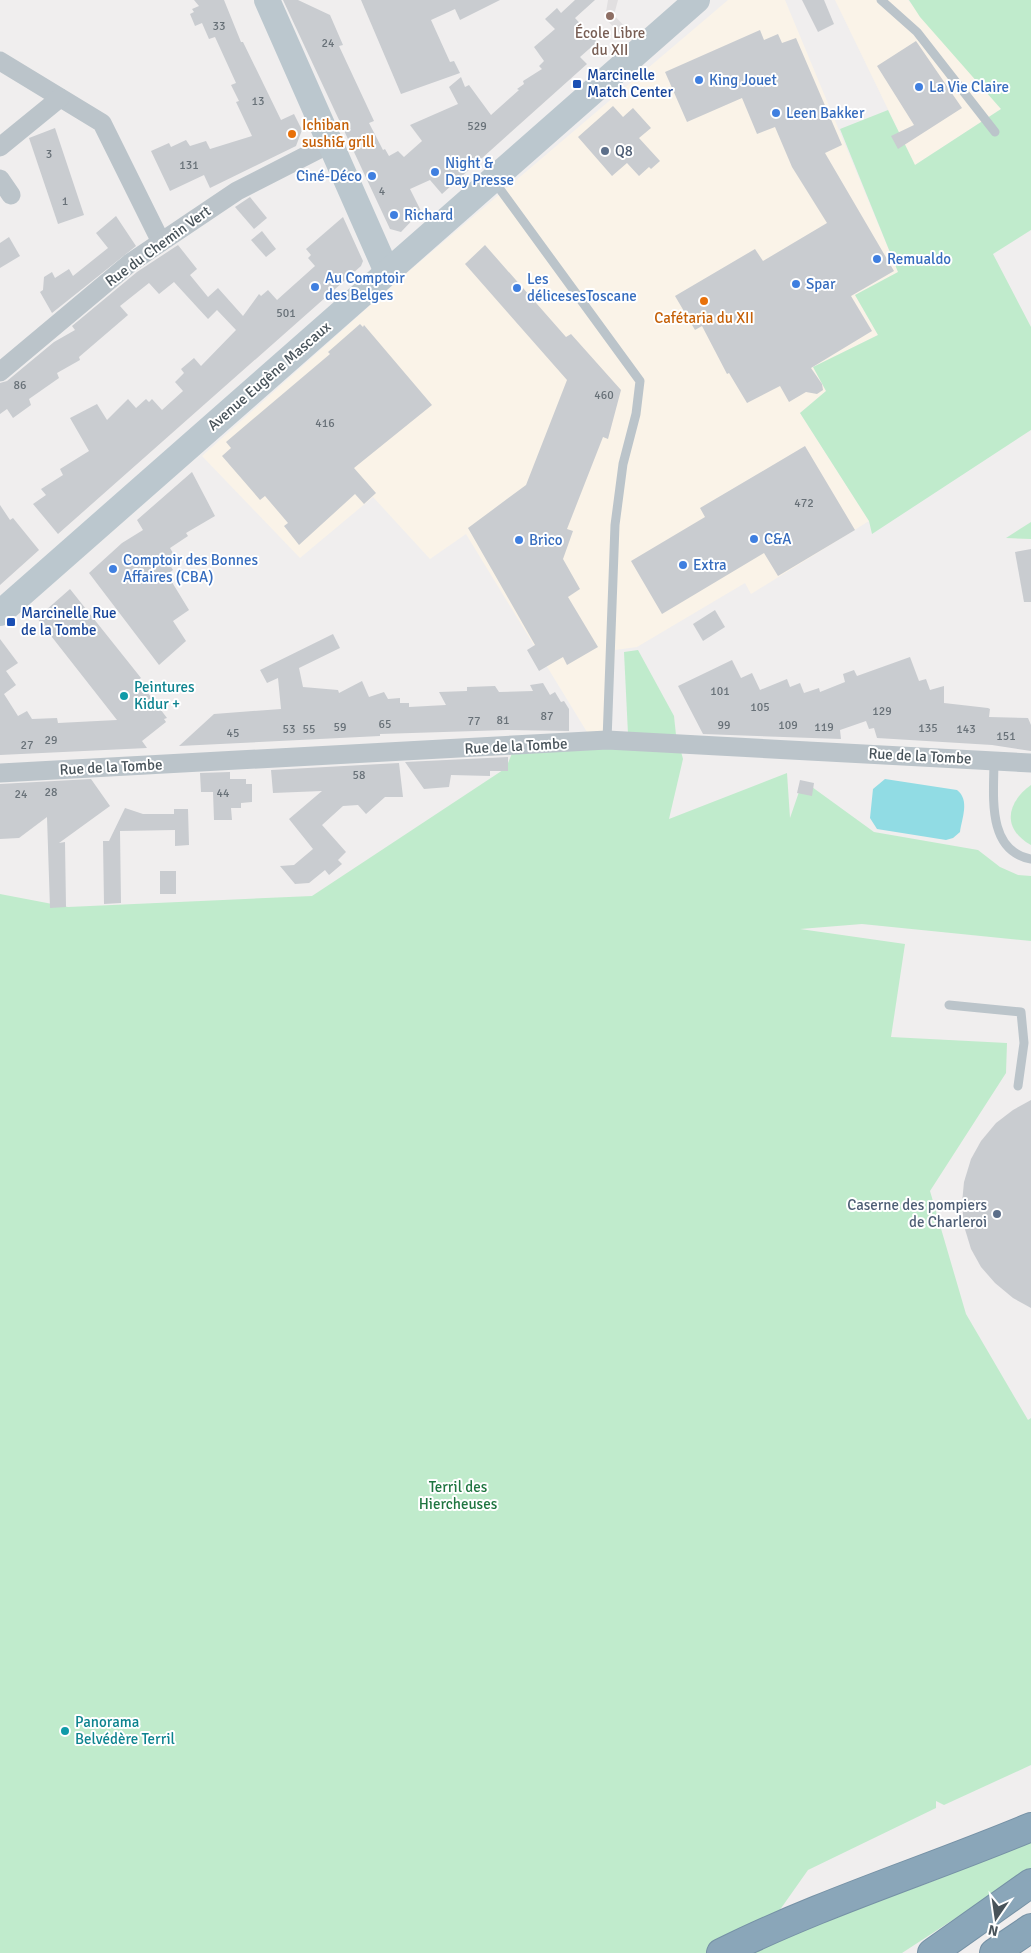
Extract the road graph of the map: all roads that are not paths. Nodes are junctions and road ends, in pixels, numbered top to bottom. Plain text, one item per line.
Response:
1 (267, 0) edge
2 (697, 0) edge
3 (882, 0) edge
4 (0, 61) edge
5 (60, 98) junction
6 (995, 132) dead end
7 (331, 143) junction
8 (0, 147) edge
9 (0, 179) edge
10 (493, 179) junction
11 (11, 195) dead end
12 (161, 242) junction
13 (387, 272) junction
14 (0, 372) edge
15 (0, 613) edge
16 (607, 740) junction
17 (994, 760) junction
18 (1031, 763) edge
19 (0, 773) edge
20 (1031, 859) edge
21 (949, 1005) dead end
22 (1018, 1086) dead end
23 (1031, 1827) edge
24 (1031, 1883) edge
25 (1031, 1928) edge
26 (721, 1953) edge
27 (932, 1953) edge
28 (994, 1953) edge

1 - 7 main road
2 - 10 main road, Avenue Eugène Mascaux
3 - 6 lane
4 - 5 street
5 - 8 street
5 - 12 street
7 - 12 street, Rue du Chemin Vert
7 - 13 main road
9 - 11 street
10 - 13 main road, Avenue Eugène Mascaux
10 - 16 lane
12 - 14 street, Rue du Chemin Vert
13 - 15 main road, Avenue Eugène Mascaux
16 - 17 street, Rue de la Tombe
16 - 19 street, Rue de la Tombe
17 - 18 street, Rue de la Tombe
17 - 20 lane
21 - 22 lane
23 - 26 highway
24 - 27 highway
25 - 28 highway

